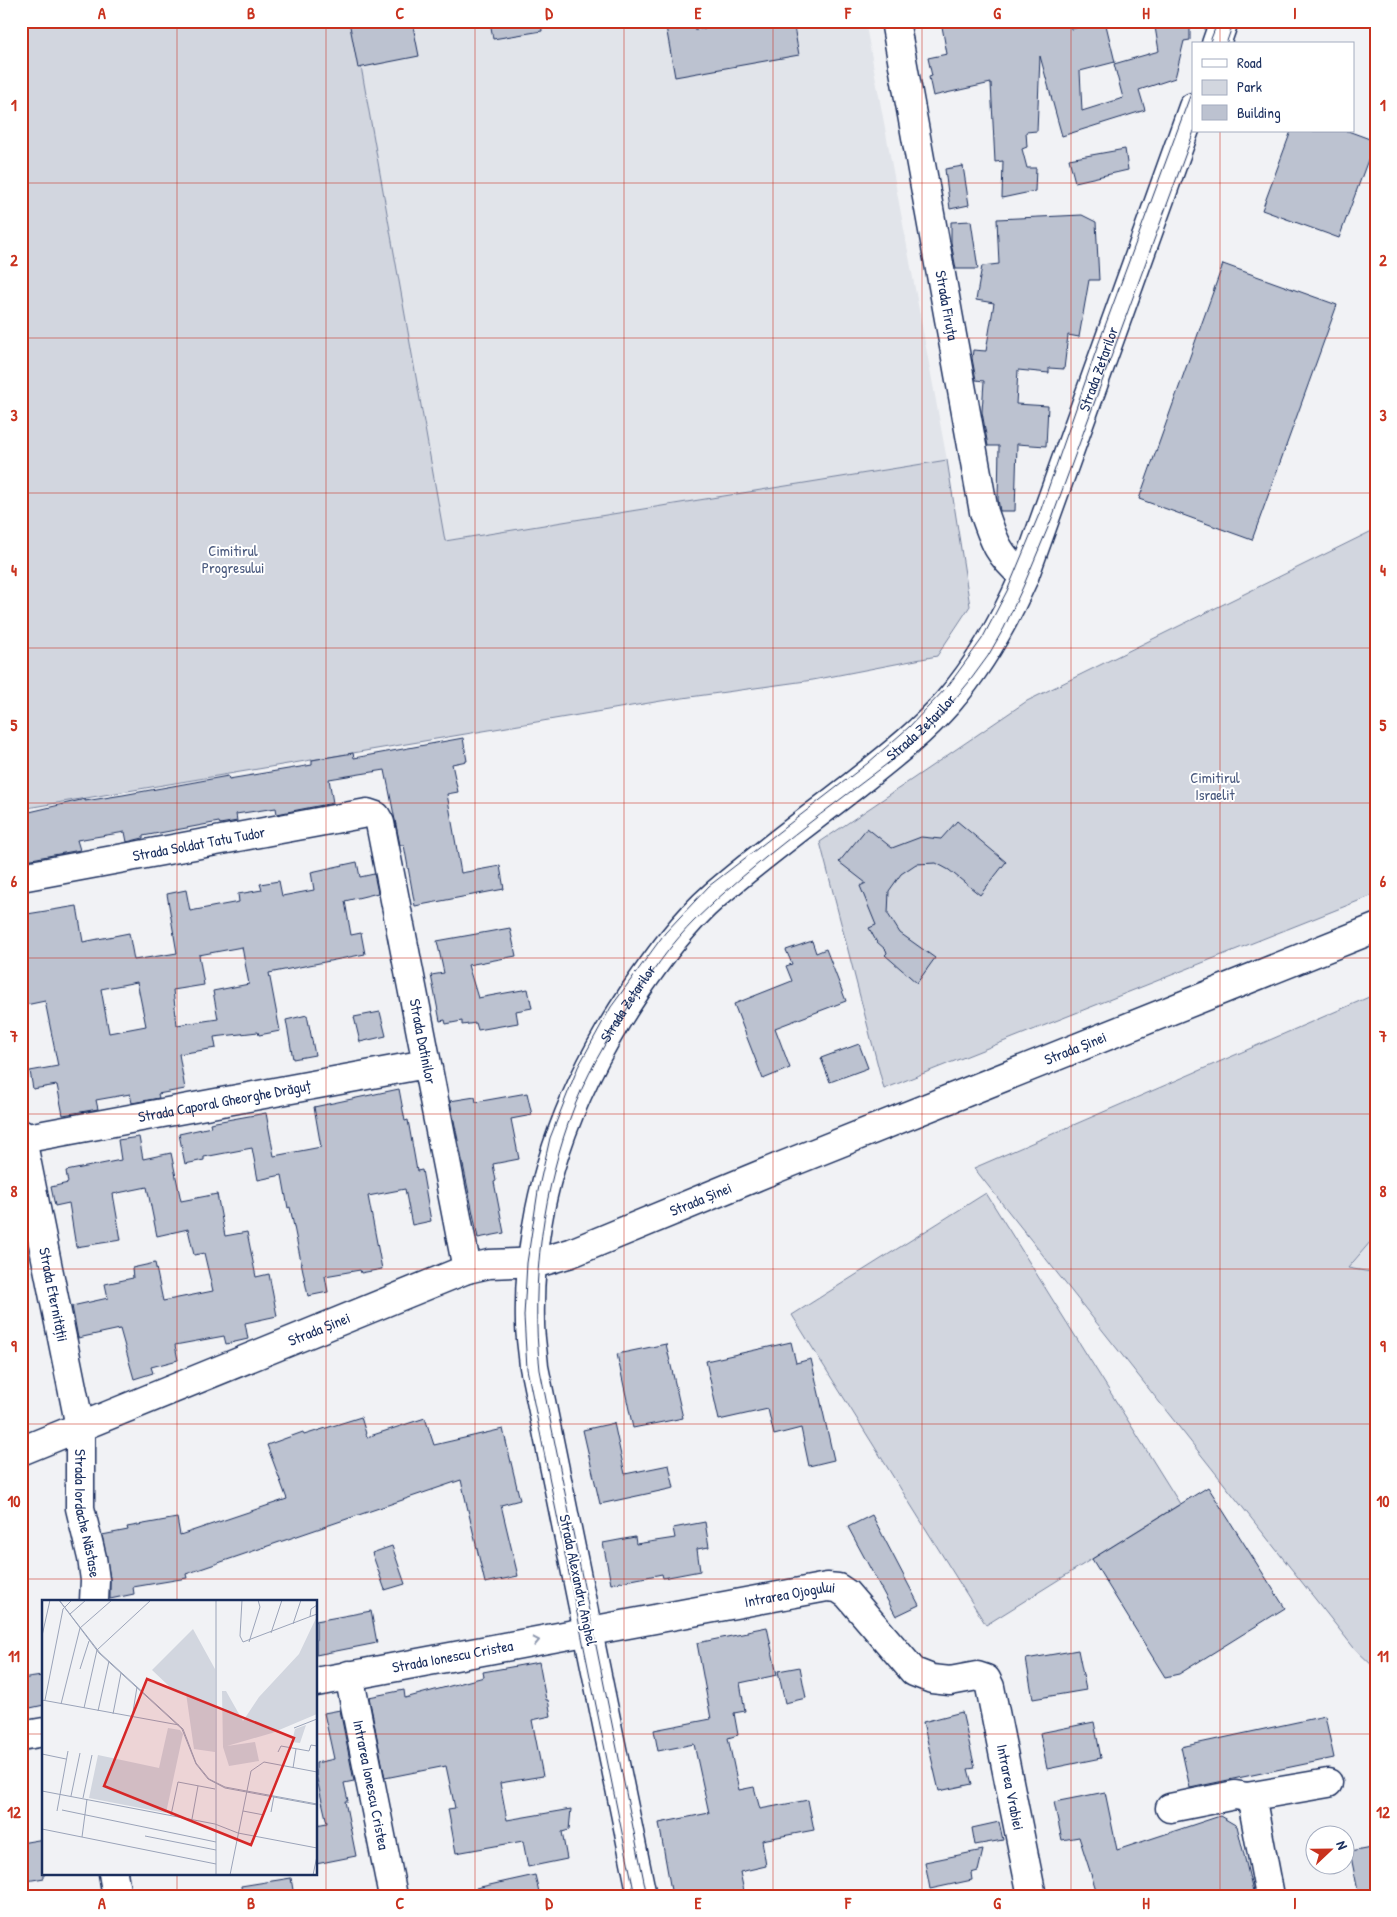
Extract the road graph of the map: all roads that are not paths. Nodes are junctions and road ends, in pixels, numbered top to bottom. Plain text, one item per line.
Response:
1 (895, 21) edge
2 (1224, 21) edge
3 (1217, 42) edge
4 (1192, 110) edge
5 (1024, 577) junction
6 (376, 816) joint
7 (21, 877) edge
8 (1376, 928) edge
9 (426, 1064) junction
10 (22, 1136) edge
11 (533, 1263) junction
12 (467, 1269) junction
13 (80, 1427) junction
14 (21, 1451) edge
15 (94, 1600) edge
16 (588, 1631) junction
17 (349, 1676) junction
18 (986, 1679) joint
19 (318, 1682) edge
20 (42, 1732) edge
21 (21, 1736) edge
22 (1328, 1783) dead end
23 (1247, 1797) junction
24 (1170, 1808) dead end
25 (113, 1874) edge
26 (117, 1896) edge
27 (393, 1896) edge
28 (642, 1896) edge
29 (1032, 1896) edge
30 (1270, 1896) edge

1 - 5 street, Strada Firuța
2 - 3 street
4 - 5 street, Strada Zețarilor
5 - 11 street, Strada Zețarilor
6 - 7 street, Strada Soldat Tatu Tudor
6 - 9 street, Strada Datinilor
8 - 11 street, Strada Șinei
9 - 10 street, Strada Caporal Gheorghe Drăguț
9 - 12 street, Strada Datinilor
10 - 13 street, Strada Eternității
11 - 12 street, Strada Șinei
11 - 16 street, Strada Alexandru Anghel
12 - 13 street, Strada Șinei
13 - 14 street, Strada Șinei
13 - 15 street, Strada Iordache Năstase
17 -> 16 street, Strada Ionescu Cristea
16 - 18 street, Intrarea Ojogului
16 - 28 street, Strada Alexandru Anghel
17 - 19 street, Strada Ionescu Cristea
17 - 27 street, Intrarea Ionescu Cristea
18 - 29 street, Intrarea Vrabiei
20 - 21 street
22 - 23 street
23 - 24 street
23 - 30 street
25 - 26 street

